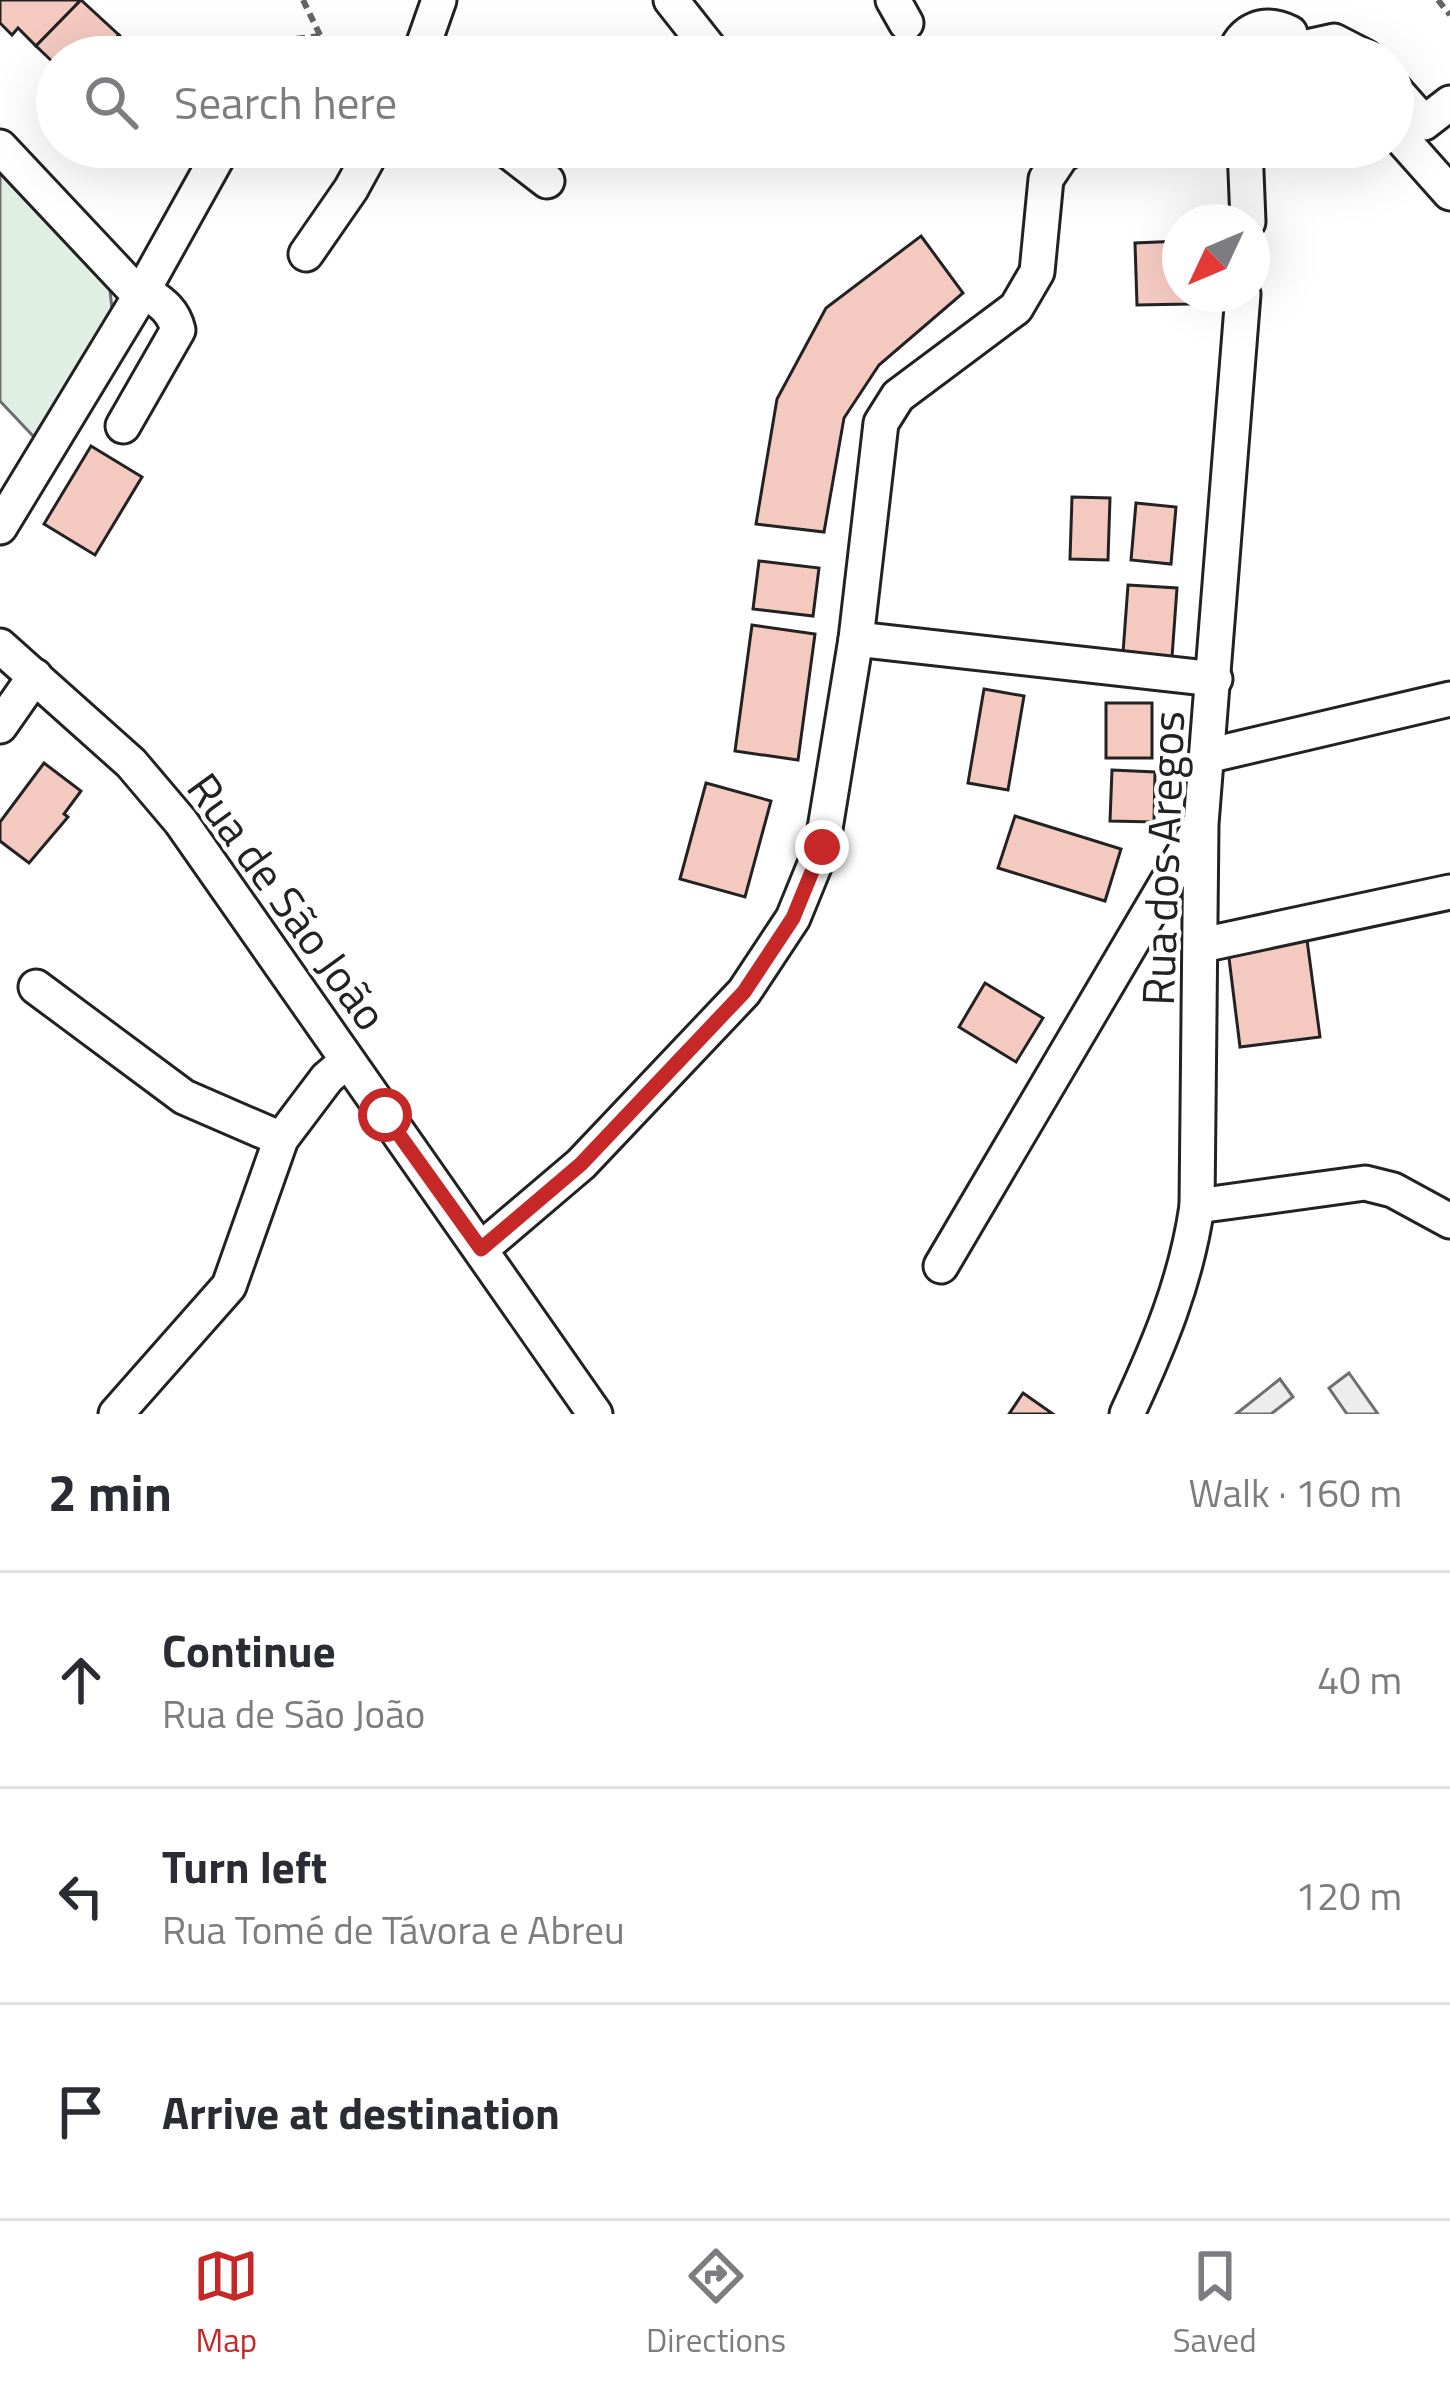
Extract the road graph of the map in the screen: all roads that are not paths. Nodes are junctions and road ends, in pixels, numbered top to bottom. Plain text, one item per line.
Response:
1 (439, 0) edge
2 (671, 0) edge
3 (1267, 0) edge
4 (426, 36) edge
5 (699, 36) edge
6 (1245, 36) edge
7 (1284, 36) edge
8 (1292, 36) edge
9 (1450, 104) edge
10 (1414, 112) edge
11 (0, 146) edge
12 (1414, 153) edge
13 (212, 168) edge
14 (362, 168) edge
15 (530, 168) edge
16 (1053, 168) edge
17 (1246, 168) edge
18 (1264, 168) edge
19 (547, 181) dead end
20 (1450, 193) edge
21 (1247, 204) edge
22 (1253, 204) edge
23 (306, 254) dead end
24 (141, 293) junction
25 (1242, 312) edge
26 (123, 426) dead end
27 (0, 527) edge
28 (856, 640) junction
29 (0, 646) edge
30 (35, 676) junction
31 (1215, 679) junction
32 (1450, 699) edge
33 (0, 726) edge
34 (1207, 756) junction
35 (1201, 824) junction
36 (1450, 892) edge
37 (1202, 945) junction
38 (36, 987) dead end
39 (346, 1061) junction
40 (281, 1139) junction
41 (1198, 1206) junction
42 (1450, 1221) edge
43 (481, 1249) junction
44 (941, 1266) dead end
45 (116, 1414) edge
46 (595, 1414) edge
47 (1126, 1414) edge

1 - 4 street
2 - 5 street
3 - 8 street
6 - 7 street
9 - 10 street
11 - 24 street
12 - 20 street
13 - 24 street
14 - 23 street
15 - 19 street
16 - 28 street
17 - 21 street
18 - 22 street
24 - 26 street
24 - 27 street
25 - 31 street, Rua dos Aregos
28 - 31 street
28 - 43 street
29 - 30 street, Rua de São João
30 - 33 street
30 - 39 street, Rua de São João
31 - 34 street, Rua dos Aregos
32 - 34 street
34 - 35 street, Rua dos Aregos
35 - 37 street, Rua dos Aregos
35 - 44 street
36 - 37 street
37 - 41 street, Rua dos Aregos
38 - 40 street
39 - 40 street
39 - 43 street, Rua de São João
40 - 45 street
41 - 42 street
41 - 47 street, Rua dos Aregos
43 - 46 street, Rua de São João

